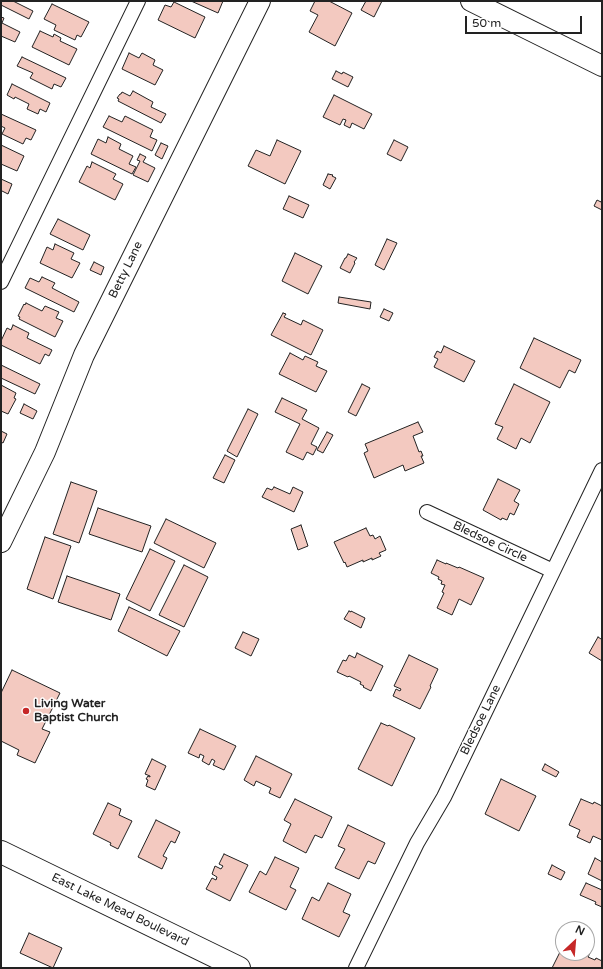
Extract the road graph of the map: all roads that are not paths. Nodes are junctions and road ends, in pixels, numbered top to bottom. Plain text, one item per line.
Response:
1 (138, 1) edge
2 (260, 1) edge
3 (471, 1) edge
4 (602, 66) edge
5 (1, 282) edge
6 (602, 470) edge
7 (427, 512) dead end
8 (1, 542) edge
9 (553, 572) junction
10 (1, 852) edge
11 (239, 968) edge
12 (356, 968) edge

1 - 5 street
2 - 8 street, Betty Lane
3 - 4 street
6 - 9 street, Bledsoe Lane
7 - 9 street, Bledsoe Circle
9 - 12 street, Bledsoe Lane
10 - 11 main road, East Lake Mead Boulevard

